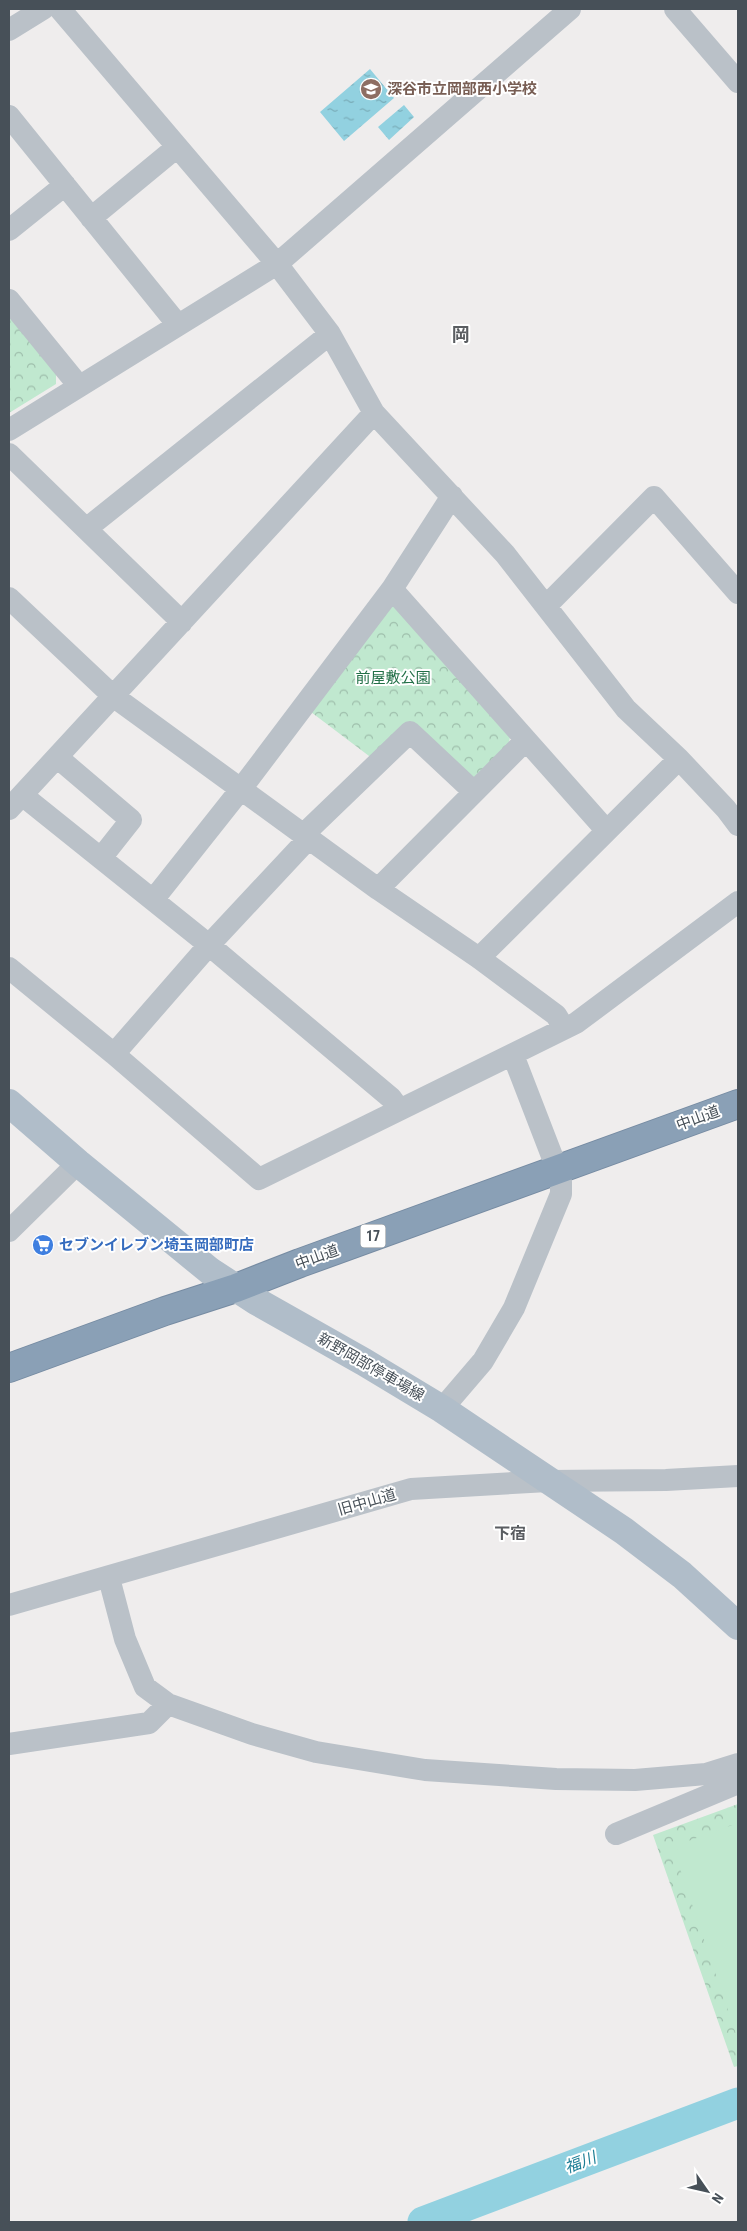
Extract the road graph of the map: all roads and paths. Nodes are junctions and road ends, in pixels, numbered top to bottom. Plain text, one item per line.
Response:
1 (43, 9) edge
2 (60, 9) edge
3 (570, 9) edge
4 (675, 9) edge
5 (9, 30) edge
6 (738, 82) edge
7 (9, 116) edge
8 (177, 147) junction
9 (65, 185) junction
10 (91, 218) junction
11 (9, 230) edge
12 (277, 264) junction
13 (9, 300) edge
14 (178, 325) junction
15 (330, 334) junction
16 (79, 386) junction
17 (374, 413) junction
18 (9, 430) edge
19 (9, 454) edge
20 (452, 496) junction
21 (86, 529) junction
22 (392, 589) junction
23 (738, 593) edge
24 (11, 605) edge
25 (546, 606) junction
26 (182, 622) junction
27 (113, 696) junction
28 (526, 740) junction
29 (57, 757) junction
30 (679, 759) junction
31 (241, 789) junction
32 (474, 792) junction
33 (15, 802) edge
34 (734, 811) edge
35 (606, 830) junction
36 (306, 836) junction
37 (101, 858) junction
38 (378, 889) junction
39 (153, 900) junction
40 (738, 902) edge
41 (209, 945) junction
42 (479, 958) junction
43 (9, 968) edge
44 (564, 1028) junction
45 (114, 1054) junction
46 (512, 1055) junction
47 (9, 1103) edge
48 (738, 1104) edge
49 (399, 1109) junction
50 (78, 1164) junction
51 (557, 1169) junction
52 (9, 1231) edge
53 (236, 1288) junction
54 (9, 1368) edge
55 (442, 1409) junction
56 (738, 1476) edge
57 (548, 1481) junction
58 (108, 1578) junction
59 (9, 1605) edge
60 (738, 1626) edge
61 (168, 1704) junction
62 (9, 1744) edge
63 (738, 1764) edge
64 (738, 1783) edge
65 (616, 1834) dead end

1 - 5 street
2 - 8 street
3 - 12 street
4 - 6 street
7 - 9 street
8 - 10 street
8 - 12 street
9 - 10 street
9 - 11 street
10 - 14 street
12 - 14 street
12 - 15 street
13 - 16 street
14 - 16 street
15 - 17 street
15 - 21 street
16 - 18 street
17 - 20 street
17 - 26 street
19 - 21 street
20 - 22 street
20 - 25 street
21 - 26 street
22 - 28 street
22 - 31 street
23 - 25 street
24 - 27 street
25 - 30 street
26 - 27 street
27 - 29 street
27 - 31 street
28 - 32 street
28 - 35 street
29 - 33 street
29 - 37 street
30 - 34 street
30 - 35 street
31 - 36 street
31 - 39 street
32 - 36 street
32 - 38 street
33 - 37 street
35 - 42 street
36 - 38 street
36 - 41 street
37 - 39 street
38 - 42 street
39 - 41 street
40 - 44 street
41 - 45 street
41 - 49 street
42 - 44 street
43 - 45 street
44 - 46 street
45 - 49 street
46 - 49 street
46 - 51 street
47 - 50 main road, 新野岡部停車場線
48 - 51 highway, 中山道 / 17
50 - 52 street
50 - 53 main road, 新野岡部停車場線
51 - 53 highway, 中山道 / 17
51 - 55 street
53 - 54 highway, 中山道 / 17
53 - 55 main road, 新野岡部停車場線
55 - 57 main road, 新野岡部停車場線
56 - 57 street, 旧中山道
57 - 58 street, 旧中山道
57 - 60 main road, 新野岡部停車場線
58 - 59 street, 旧中山道
58 - 61 street
61 - 62 street
61 - 63 street
64 - 65 street

